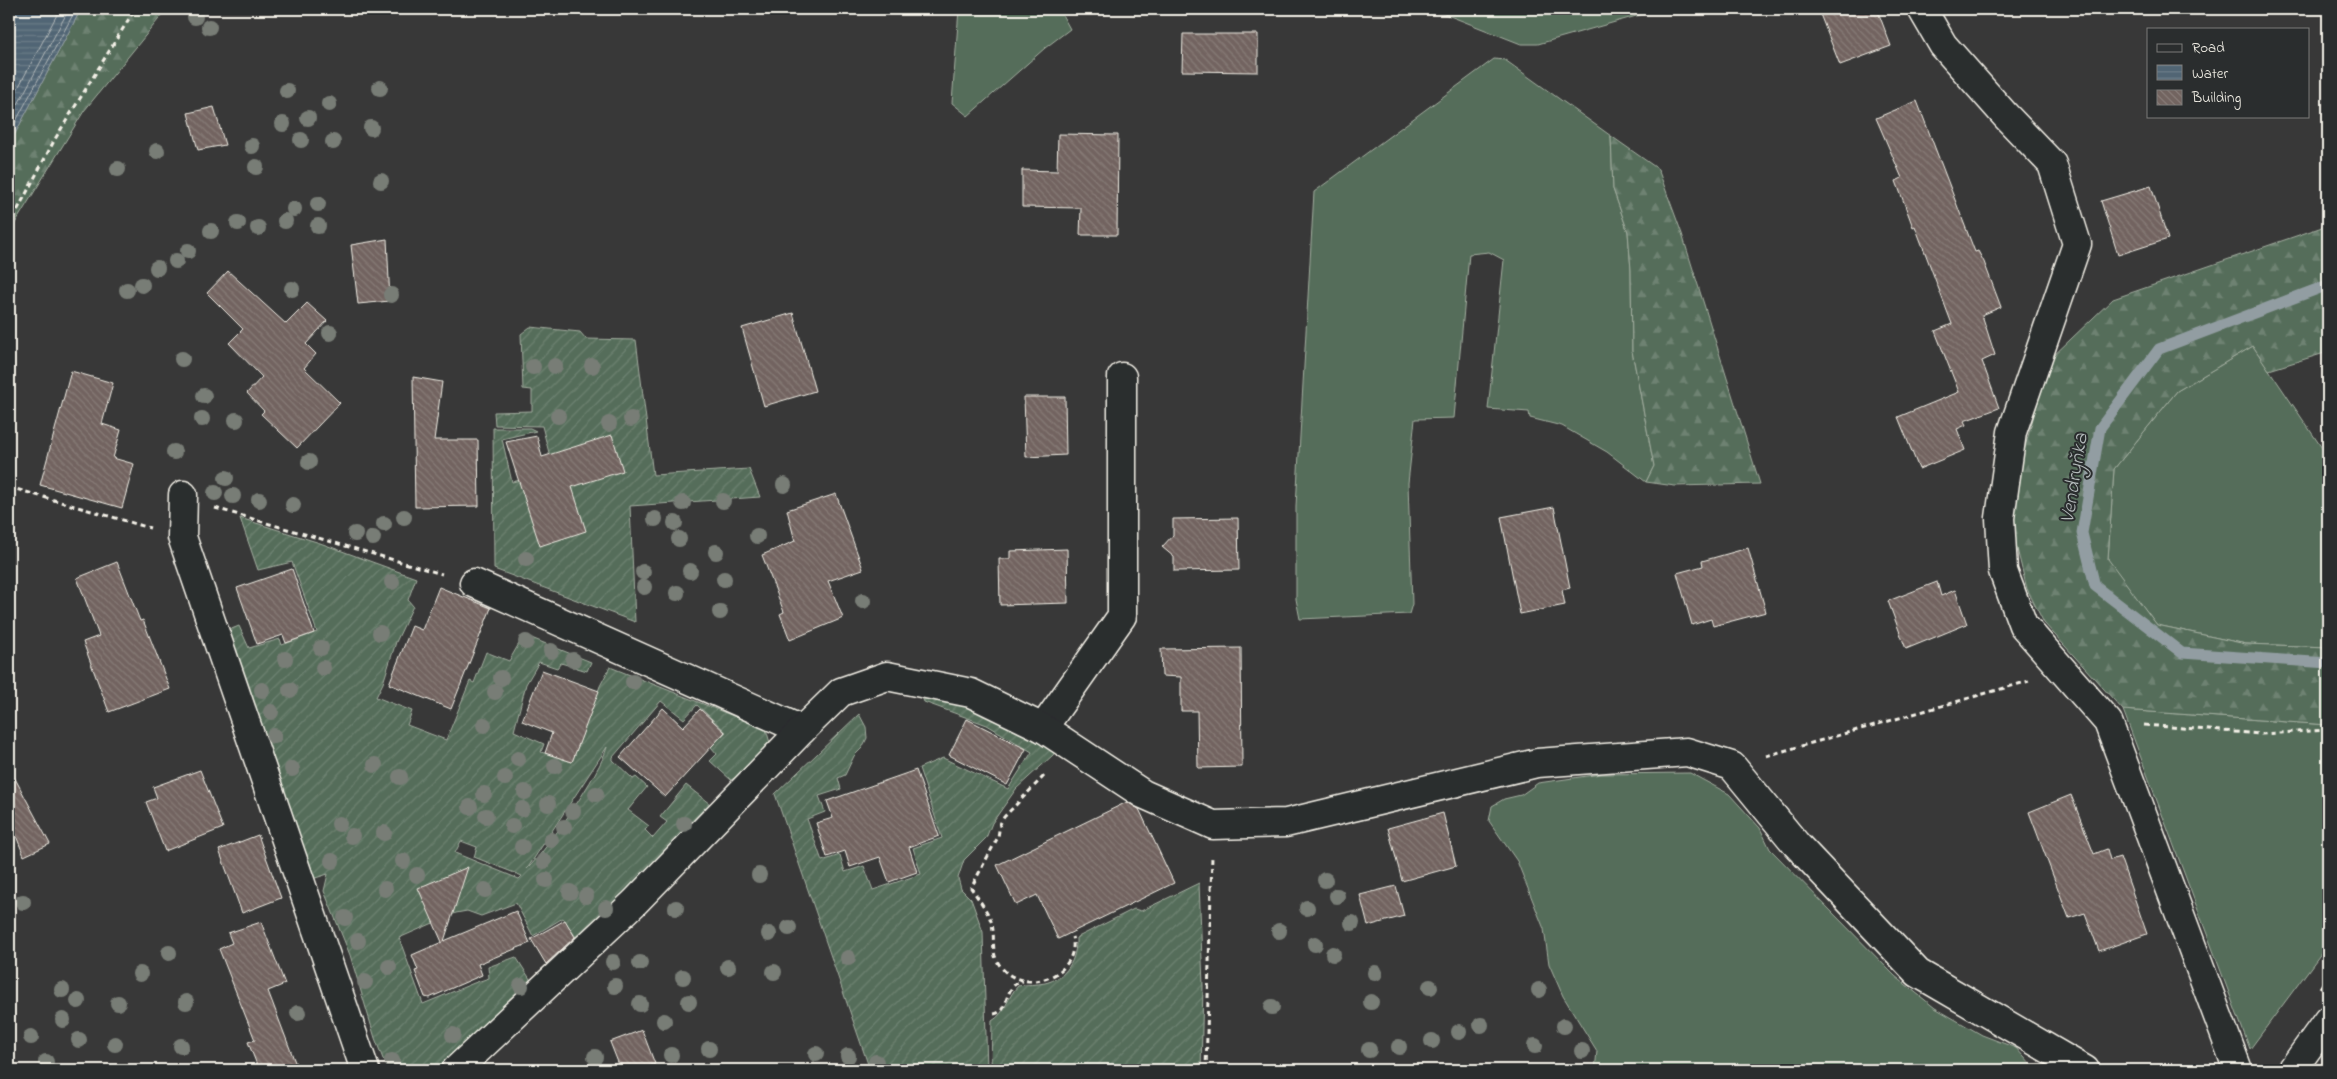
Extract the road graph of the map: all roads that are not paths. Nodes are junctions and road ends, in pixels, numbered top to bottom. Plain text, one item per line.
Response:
1 (1922, 9) edge
2 (1122, 377) dead end
3 (183, 494) road end
4 (474, 583) road end
5 (1043, 728) junction
6 (802, 730) junction
7 (2328, 1020) edge
8 (365, 1070) edge
9 (456, 1070) edge
10 (2085, 1070) edge
11 (2238, 1070) edge
12 (2292, 1070) edge

1 - 11 street
2 - 5 street
3 - 8 street
4 - 6 street
5 - 6 street
5 - 10 street
6 - 9 street
7 - 12 street

